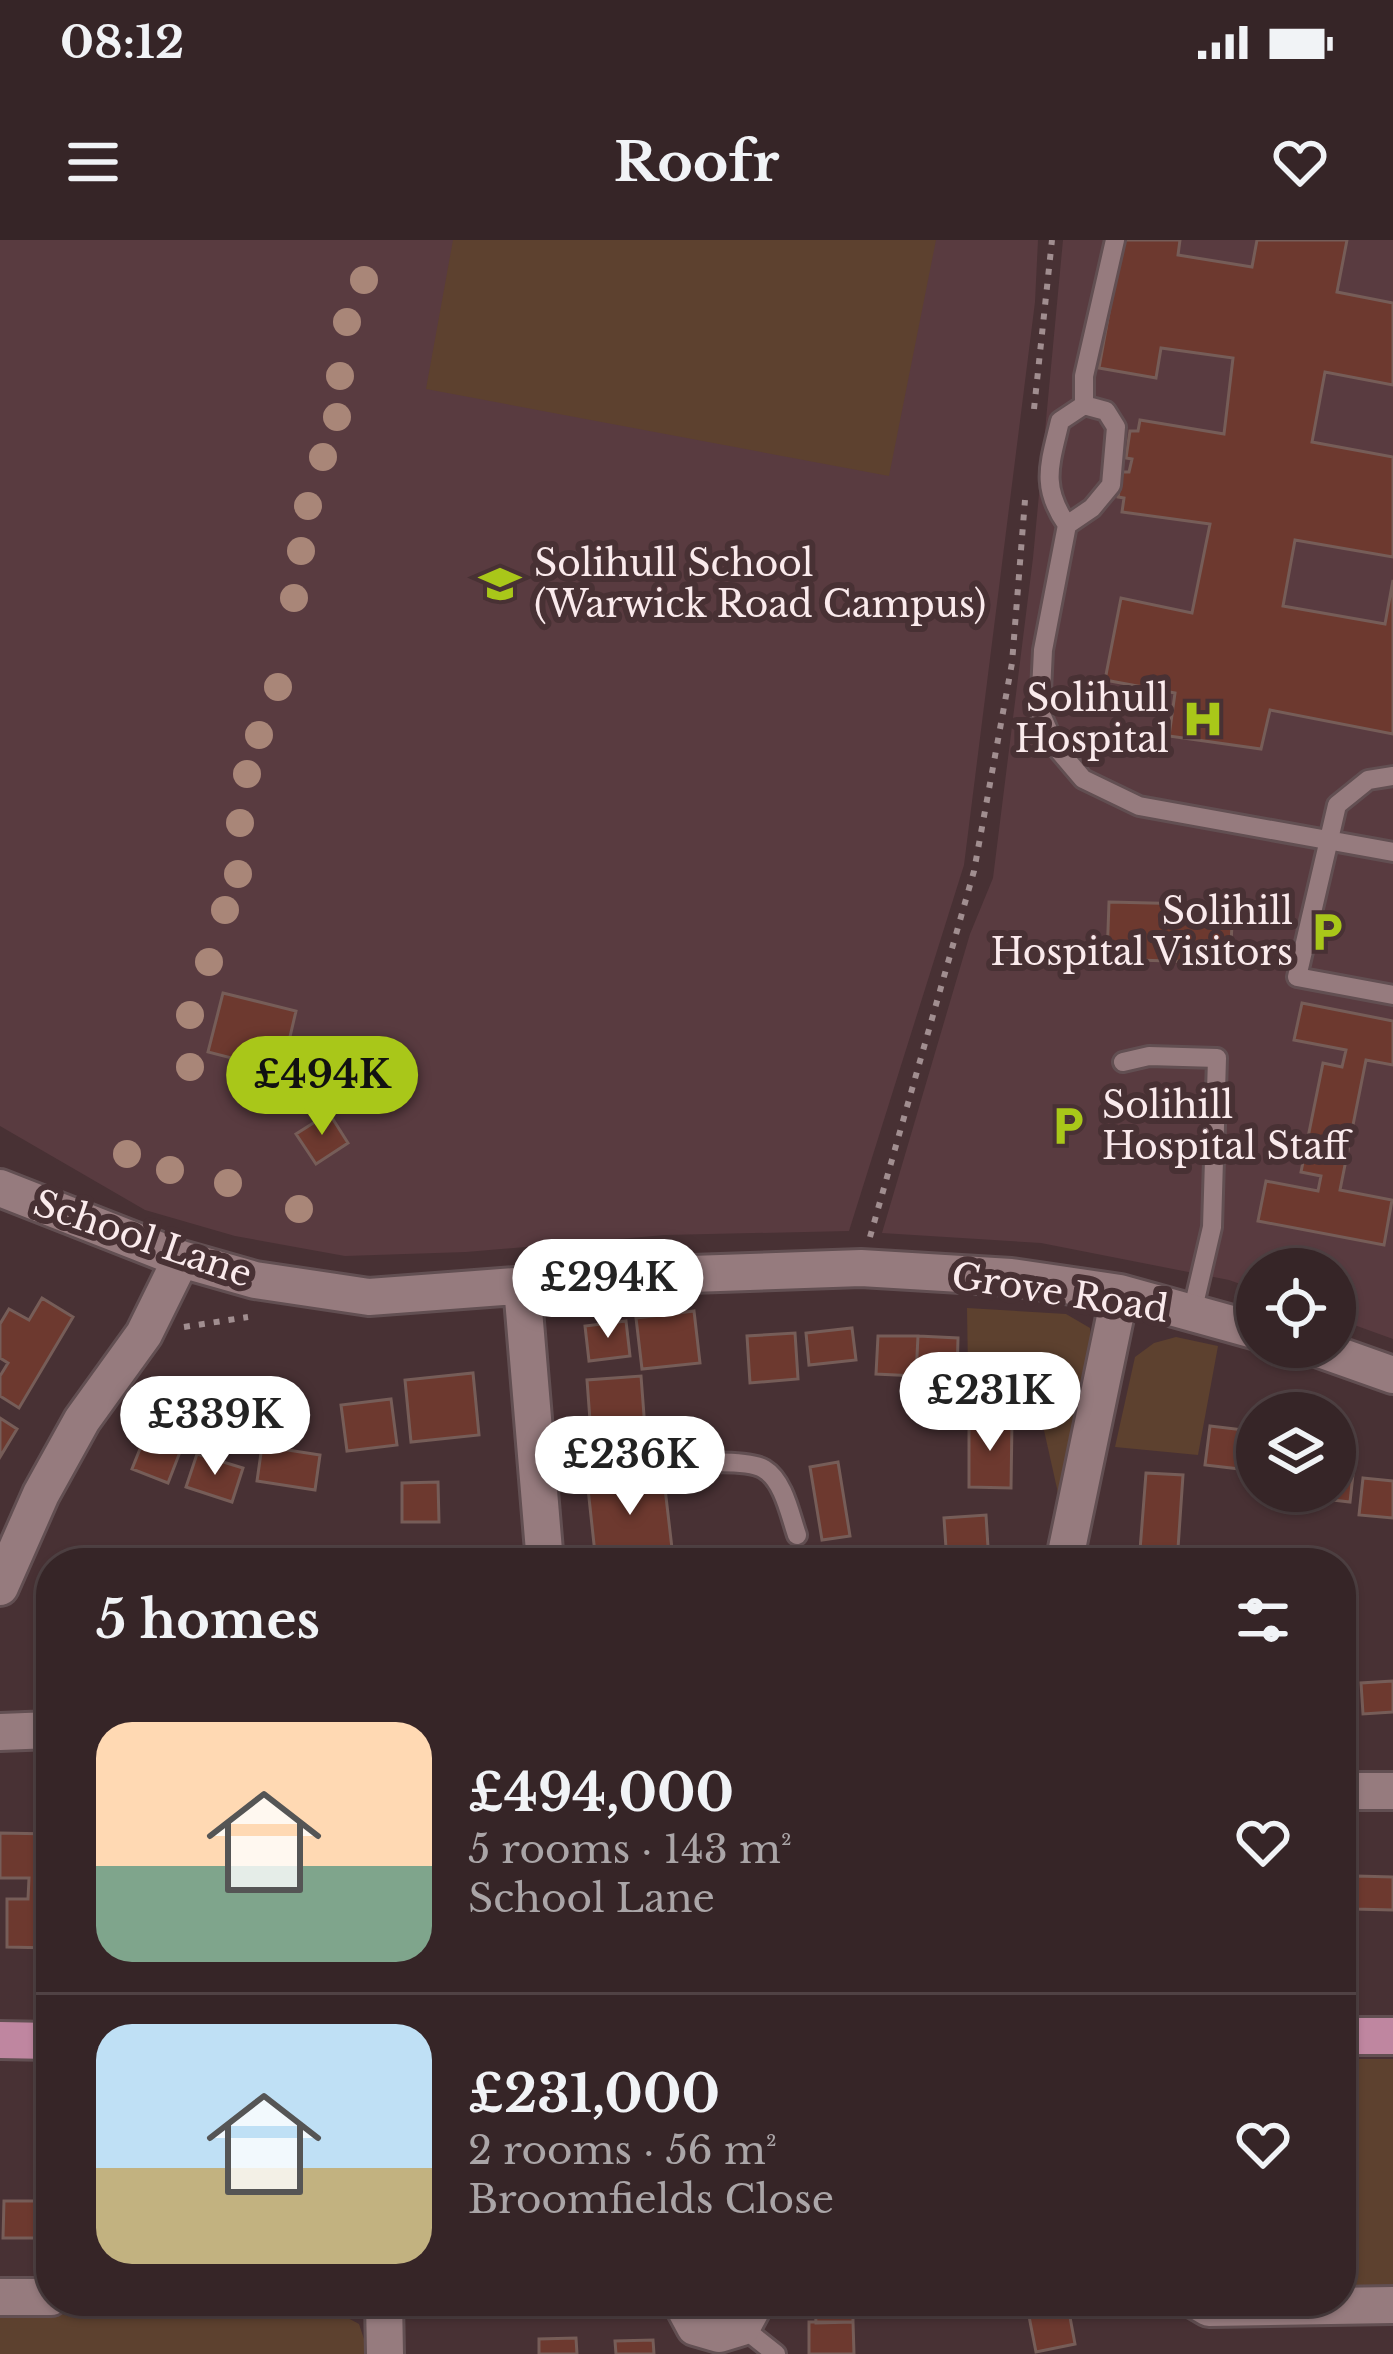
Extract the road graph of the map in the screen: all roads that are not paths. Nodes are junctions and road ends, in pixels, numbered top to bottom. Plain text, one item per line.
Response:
1 (1115, 240) edge
2 (1084, 405) junction
3 (1067, 525) junction
4 (1393, 776) edge
5 (1327, 841) junction
6 (1393, 852) edge
7 (1393, 994) edge
8 (1123, 1062) dead end
9 (0, 1188) edge
10 (181, 1259) junction
11 (861, 1268) joint
12 (522, 1286) junction
13 (1120, 1293) junction
14 (1192, 1313) junction
15 (1236, 1325) edge
16 (1356, 1362) edge
17 (1393, 1375) edge
18 (538, 1478) junction
19 (797, 1535) dead end
20 (544, 1548) edge
21 (1067, 1548) edge
22 (0, 1587) edge
23 (36, 1731) edge
24 (0, 1732) edge
25 (1356, 1791) edge
26 (1393, 1791) edge
27 (1356, 2036) edge
28 (1393, 2036) edge
29 (0, 2040) edge
30 (36, 2041) edge
31 (0, 2297) edge
32 (36, 2297) edge
33 (1393, 2305) edge
34 (1356, 2306) edge
35 (384, 2316) edge
36 (687, 2316) edge
37 (747, 2316) edge
38 (751, 2316) edge
39 (385, 2354) edge
40 (776, 2354) edge

1 - 2 lane
2 - 3 lane
2 - 3 lane
3 - 5 lane
4 - 5 lane
5 - 6 lane
5 - 7 lane
8 - 14 lane
9 - 10 street, School Lane
10 - 12 street, School Lane
10 - 22 street
11 - 12 street, School Lane
11 - 13 street, Grove Road
12 - 18 street
13 - 14 street, Grove Road
13 - 21 street
14 - 15 street, Grove Road
16 - 17 street
18 - 19 lane
18 - 20 street
23 - 24 street
25 - 26 street
27 - 28 highway
29 - 30 highway
31 - 32 street
33 - 34 street
35 - 39 street
36 - 37 street
38 - 40 lane

